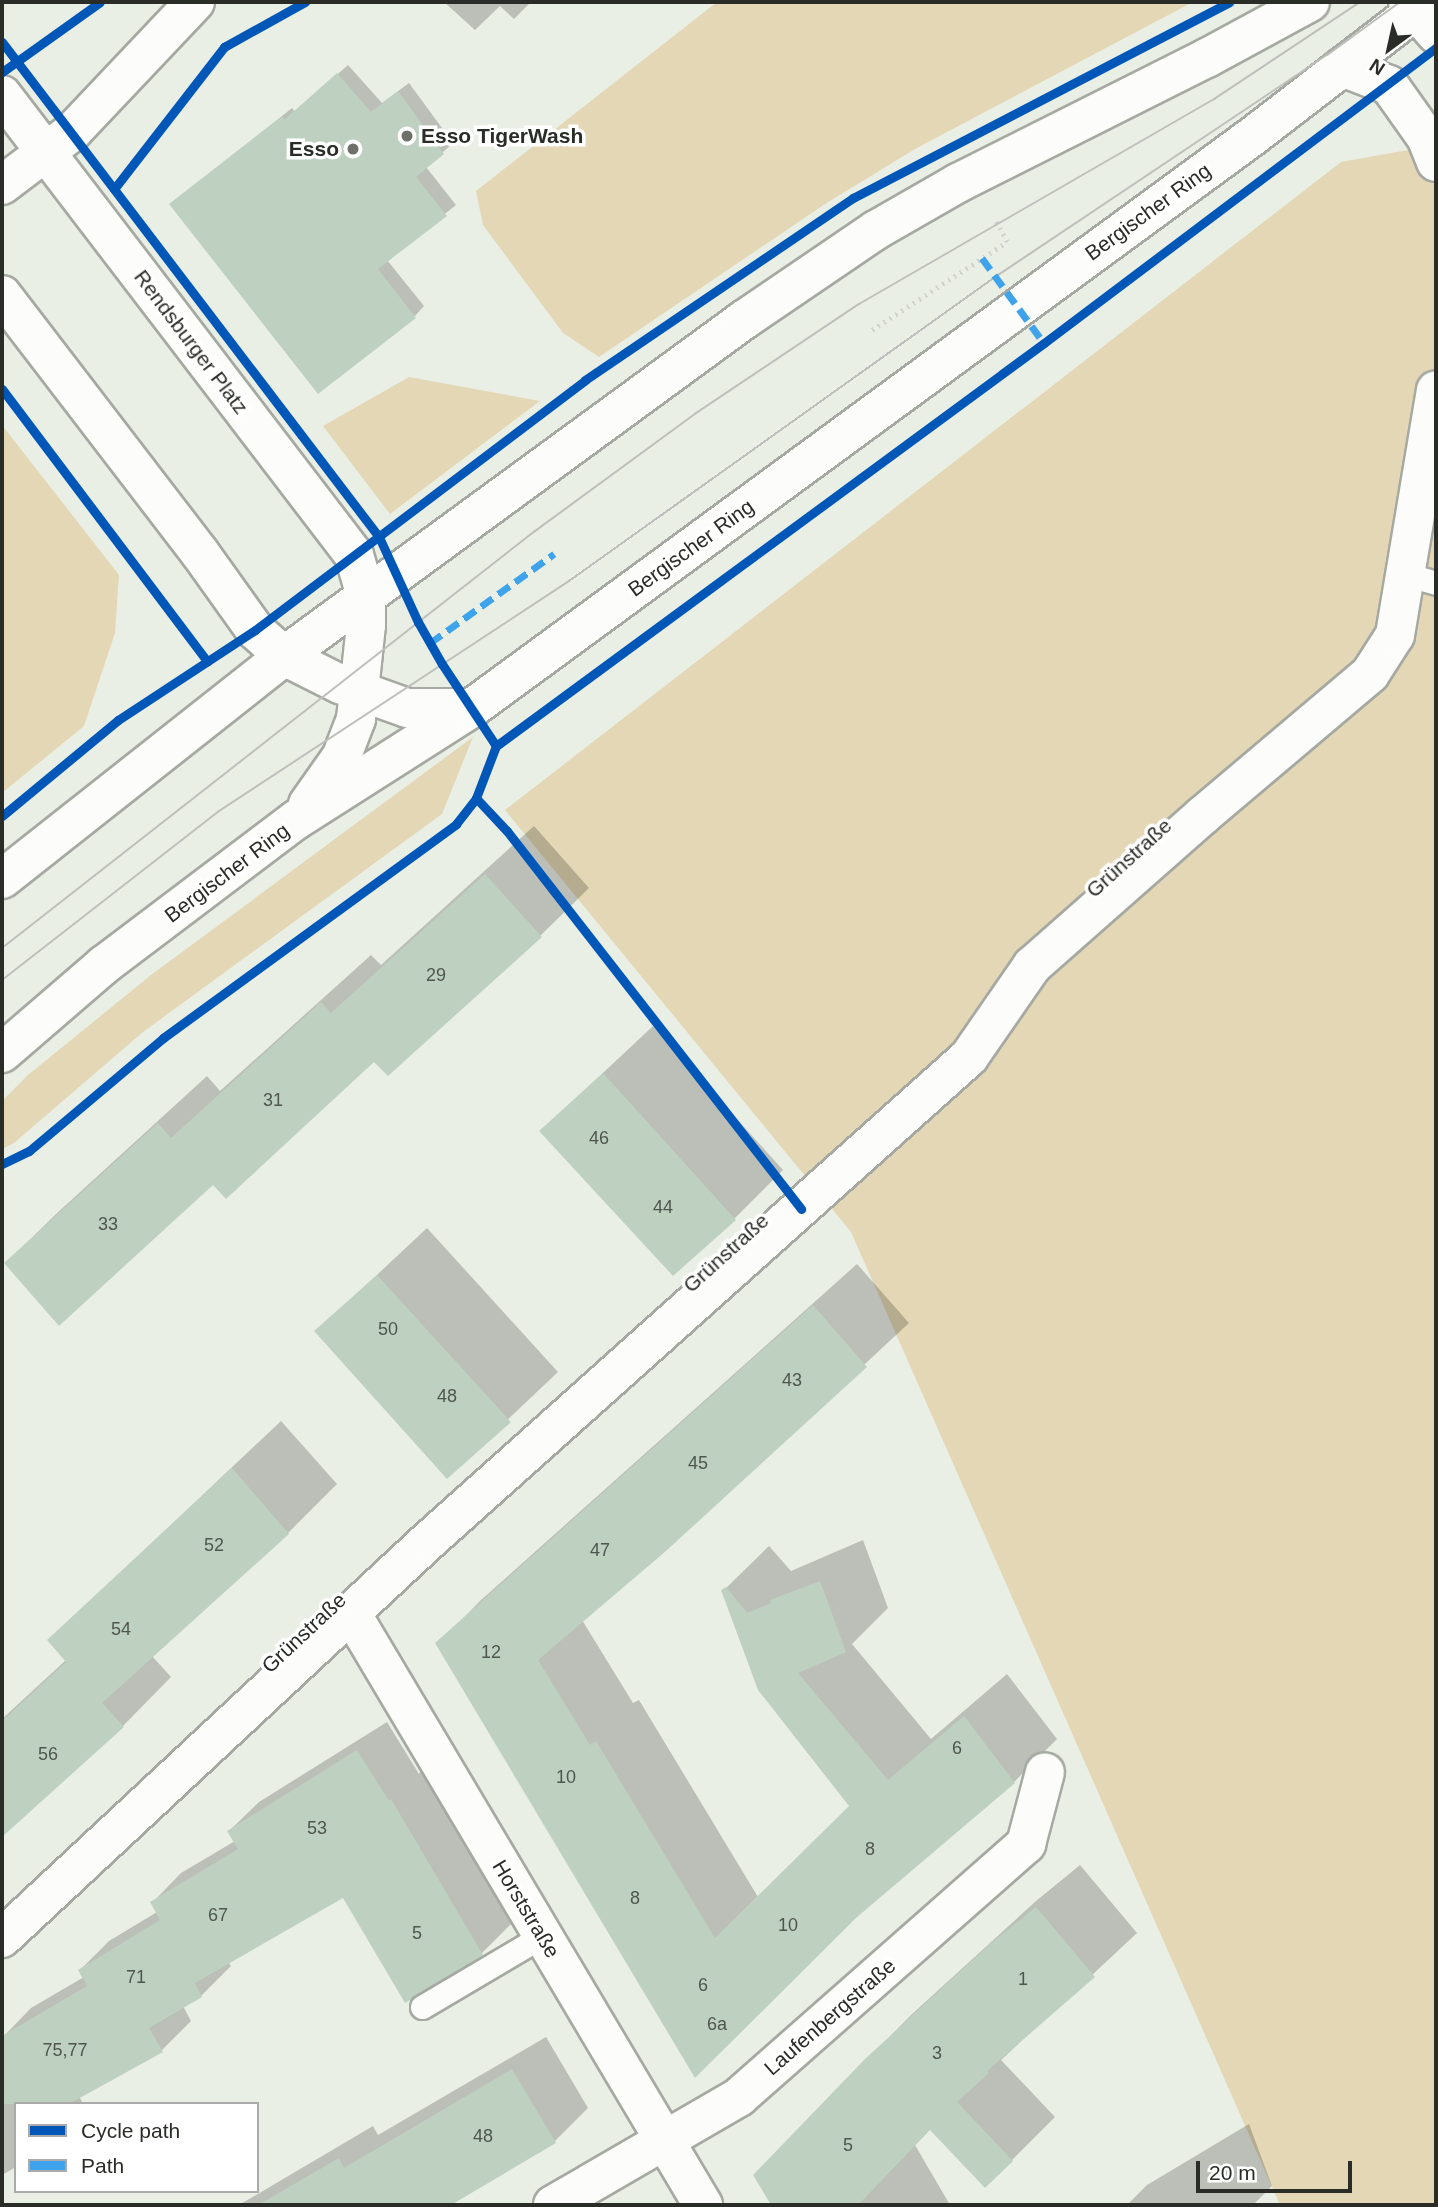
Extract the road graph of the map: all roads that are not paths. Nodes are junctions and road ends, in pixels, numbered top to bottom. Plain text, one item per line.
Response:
1 (195, 2) edge
2 (1310, 2) edge
3 (1422, 12) edge
4 (1342, 67) junction
5 (2, 95) edge
6 (46, 152) junction
7 (1436, 162) edge
8 (2, 185) edge
9 (2, 295) edge
10 (1436, 390) edge
11 (1421, 578) edge
12 (366, 596) junction
13 (284, 656) junction
14 (361, 692) junction
15 (472, 708) junction
16 (296, 820) junction
17 (2, 879) edge
18 (2, 1053) edge
19 (351, 1613) junction
20 (1045, 1772) dead end
21 (542, 1936) junction
22 (2, 1938) edge
23 (422, 2007) dead end
24 (664, 2142) junction
25 (553, 2205) edge
26 (703, 2205) edge

1 - 6 street
2 - 12 street
3 - 4 street, Bergischer Ring
4 - 7 street
4 - 15 street, Bergischer Ring
5 - 6 street, Rendsburger Platz
6 - 8 street
6 - 12 street, Rendsburger Platz
9 - 13 street
10 - 11 street, Grünstraße
11 - 19 street, Grünstraße
12 - 13 street
12 - 14 street, Rendsburger Platz
13 - 14 street
13 - 17 street
14 - 15 street
14 - 16 street, Rendsburger Platz
15 - 16 street, Bergischer Ring
16 - 18 street, Bergischer Ring
19 - 21 street, Horststraße
19 - 22 street, Grünstraße
20 - 24 street, Laufenbergstraße
21 - 23 lane
21 - 24 street, Horststraße
24 - 25 street, Laufenbergstraße
24 - 26 street, Horststraße

